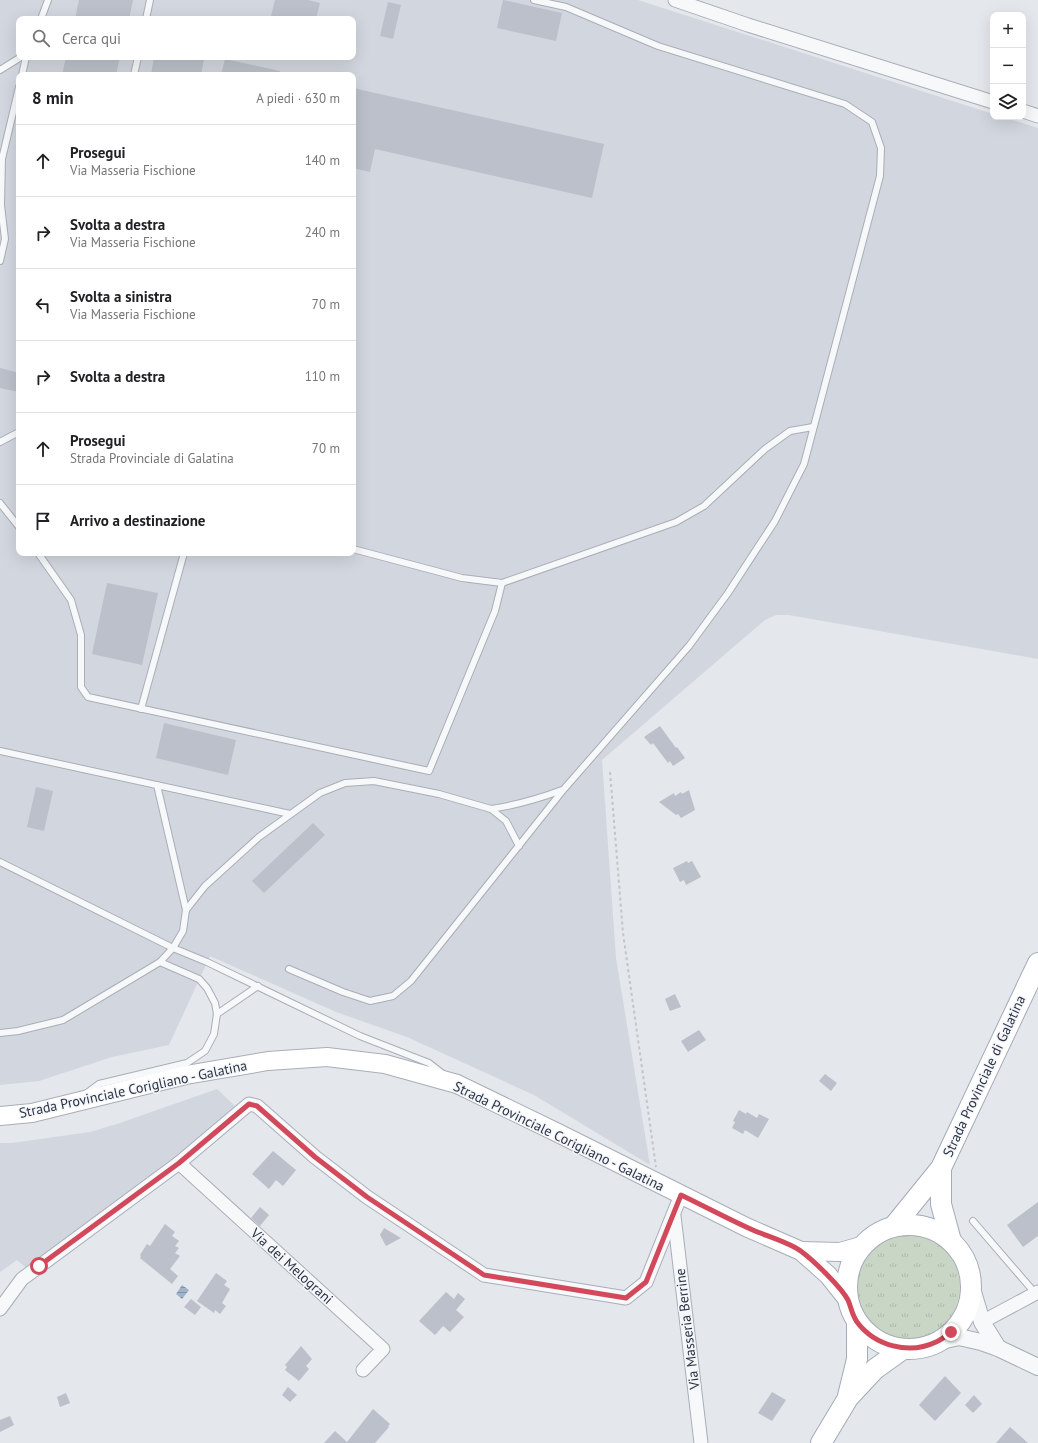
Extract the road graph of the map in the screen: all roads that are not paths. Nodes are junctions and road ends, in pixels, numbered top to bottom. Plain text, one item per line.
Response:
1 (48, 0) edge
2 (150, 0) edge
3 (534, 0) edge
4 (675, 0) edge
5 (42, 16) edge
6 (147, 16) edge
7 (16, 60) edge
8 (25, 60) edge
9 (137, 60) edge
10 (0, 70) edge
11 (23, 72) edge
12 (135, 72) edge
13 (16, 100) edge
14 (990, 101) edge
15 (1026, 112) edge
16 (1038, 116) edge
17 (0, 261) edge
18 (813, 427) junction
19 (16, 434) edge
20 (0, 442) edge
21 (0, 503) edge
22 (16, 523) edge
23 (356, 550) edge
24 (40, 556) edge
25 (183, 556) edge
26 (502, 583) junction
27 (141, 710) junction
28 (0, 751) edge
29 (157, 785) junction
30 (564, 789) junction
31 (491, 809) junction
32 (290, 814) junction
33 (519, 846) junction
34 (0, 862) edge
35 (186, 910) junction
36 (173, 948) junction
37 (160, 962) junction
38 (1038, 963) edge
39 (289, 969) dead end
40 (258, 986) junction
41 (217, 1014) junction
42 (0, 1033) edge
43 (457, 1084) junction
44 (73, 1102) junction
45 (0, 1116) edge
46 (179, 1163) junction
47 (941, 1168) junction
48 (681, 1195) junction
49 (673, 1214) junction
50 (974, 1221) dead end
51 (894, 1226) junction
52 (951, 1241) junction
53 (862, 1246) junction
54 (801, 1251) junction
55 (971, 1285) junction
56 (1036, 1293) edge
57 (848, 1300) junction
58 (0, 1309) edge
59 (857, 1322) junction
60 (982, 1322) junction
61 (937, 1342) junction
62 (998, 1348) junction
63 (903, 1349) junction
64 (1038, 1367) edge
65 (363, 1370) dead end
66 (848, 1398) junction
67 (701, 1443) edge
68 (821, 1443) edge

1 - 5 lane
2 - 6 lane
3 - 18 lane
4 - 14 street
7 - 10 lane
8 - 11 lane
9 - 12 lane
13 - 17 lane
15 - 16 street
18 - 26 lane
18 - 30 lane
19 - 20 lane
21 - 22 lane
23 - 26 lane
24 - 27 lane
25 - 27 lane
26 - 27 lane
28 - 29 lane
29 - 32 lane
29 - 35 lane
30 - 31 lane
30 - 33 lane
31 - 32 lane
31 - 33 lane
32 - 35 lane
33 - 39 lane
34 - 36 lane
35 - 36 lane
36 - 37 lane
36 - 40 lane
37 - 41 lane
37 - 42 lane
38 - 47 main road, Strada Provinciale di Galatina
40 - 41 lane
40 - 43 lane
41 - 44 lane
43 - 44 main road, Strada Provinciale Corigliano - Galatina
43 - 48 main road, Strada Provinciale Corigliano - Galatina
44 - 45 main road, Strada Provinciale Corigliano - Galatina
46 - 49 street
46 - 58 street
46 - 65 street, Via dei Melograni
47 - 51 main road, Strada Provinciale di Galatina
47 - 52 main road, Strada Provinciale di Galatina
48 - 49 street
48 - 54 main road, Strada Provinciale Corigliano - Galatina
49 - 67 street, Via Masseria Berrine
50 - 56 lane
51 - 52 main road, Strada Provinciale di Galatina
51 - 53 main road, Strada Provinciale di Galatina
52 - 55 main road, Strada Provinciale di Galatina
53 - 54 main road, Strada Provinciale Corigliano - Galatina
53 - 57 main road, Strada Provinciale di Galatina
54 - 57 main road, Strada Provinciale Corigliano - Galatina
55 - 60 street
55 - 61 main road, Strada Provinciale di Galatina
56 - 60 street
57 - 59 main road, Strada Provinciale di Galatina
59 - 63 main road, Strada Provinciale di Galatina
59 - 66 main road, Strada Provinciale di Galatina
60 - 62 street
61 - 62 street
61 - 63 main road, Strada Provinciale di Galatina
62 - 64 street
63 - 66 main road, Strada Provinciale di Galatina
66 - 68 main road, Strada Provinciale di Galatina

